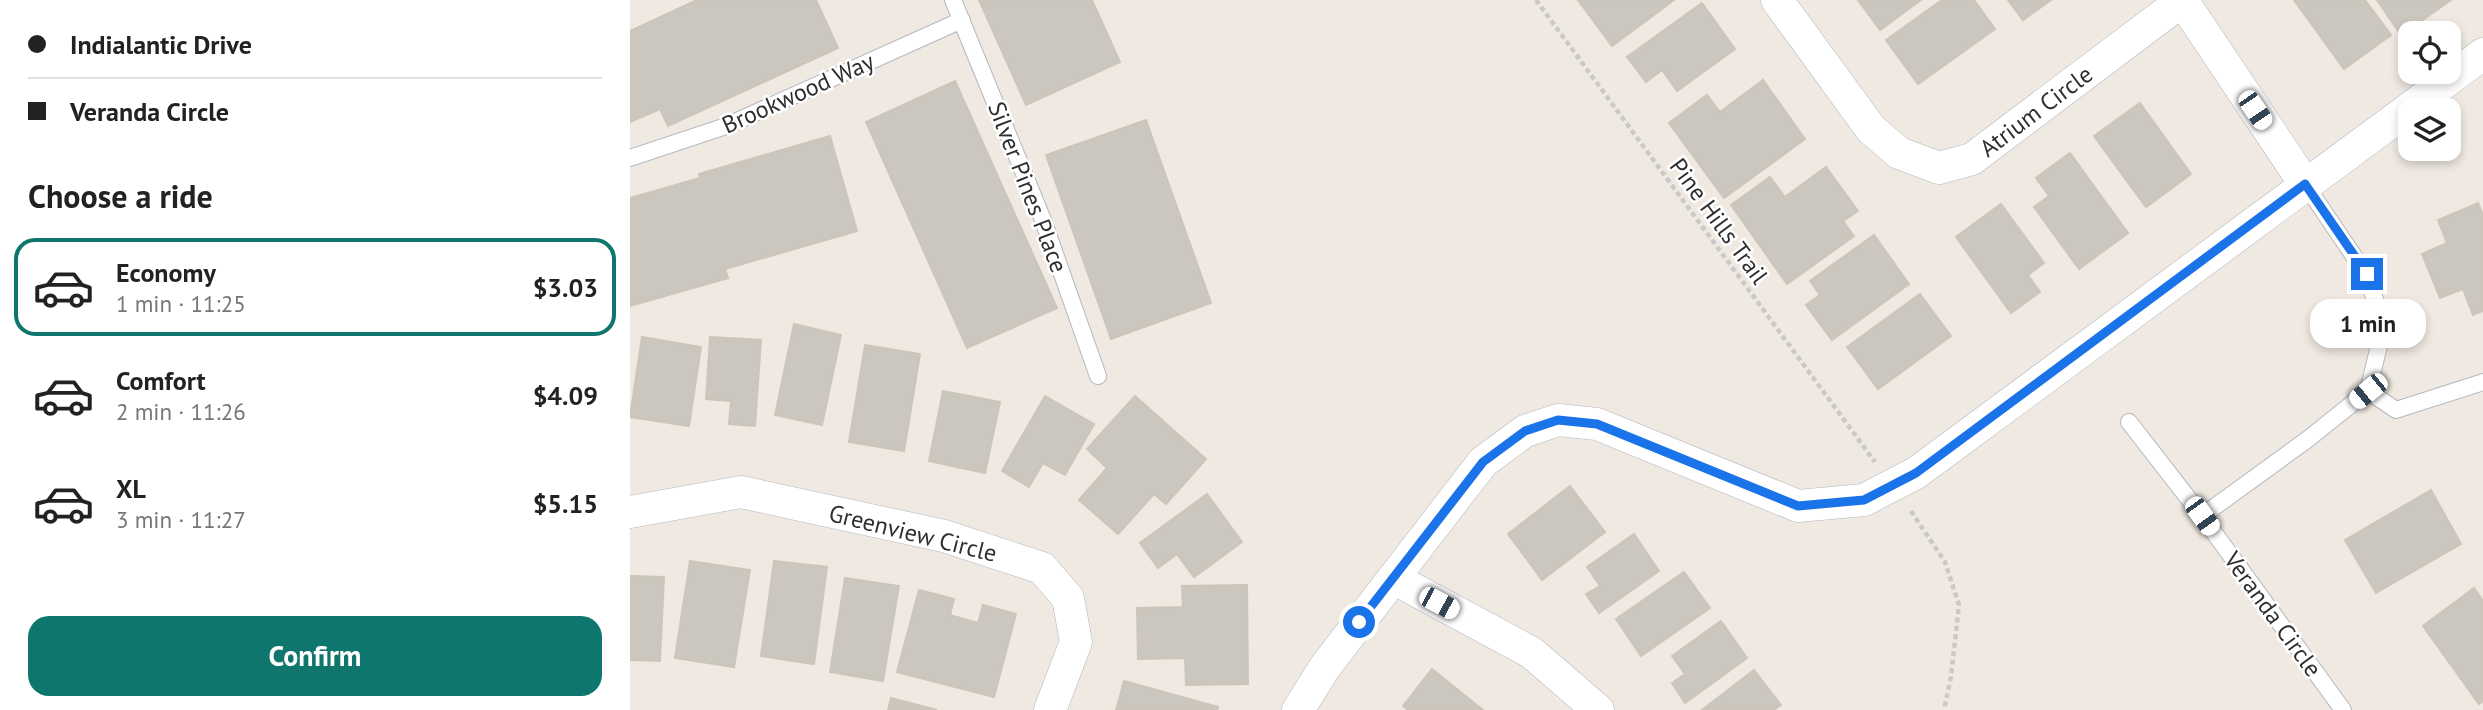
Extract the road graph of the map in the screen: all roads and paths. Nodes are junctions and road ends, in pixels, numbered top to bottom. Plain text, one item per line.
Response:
1 (954, 0) edge
2 (1536, 0) edge
3 (1777, 0) edge
4 (2182, 0) edge
5 (962, 20) junction
6 (2483, 54) edge
7 (630, 158) edge
8 (2305, 184) junction
9 (1098, 376) dead end
10 (2483, 382) edge
11 (2368, 391) junction
12 (2129, 422) dead end
13 (1875, 462) dead end
14 (1905, 502) dead end
15 (630, 512) edge
16 (2202, 516) junction
17 (1392, 578) junction
18 (1050, 710) edge
19 (1297, 710) edge
20 (1598, 710) edge
21 (1944, 710) edge
22 (2343, 710) edge

1 - 5 lane, Silver Pines Place
2 - 13 path, Pine Hills Trail
3 - 4 street, Atrium Circle
4 - 8 street
5 - 7 lane, Brookwood Way
5 - 9 lane, Silver Pines Place
6 - 8 street
8 - 11 lane
8 - 17 street
10 - 11 lane
11 - 16 lane
12 - 16 lane, Veranda Circle
14 - 21 path
15 - 18 street, Greenview Circle
16 - 22 lane, Veranda Circle
17 - 19 street
17 - 20 street

